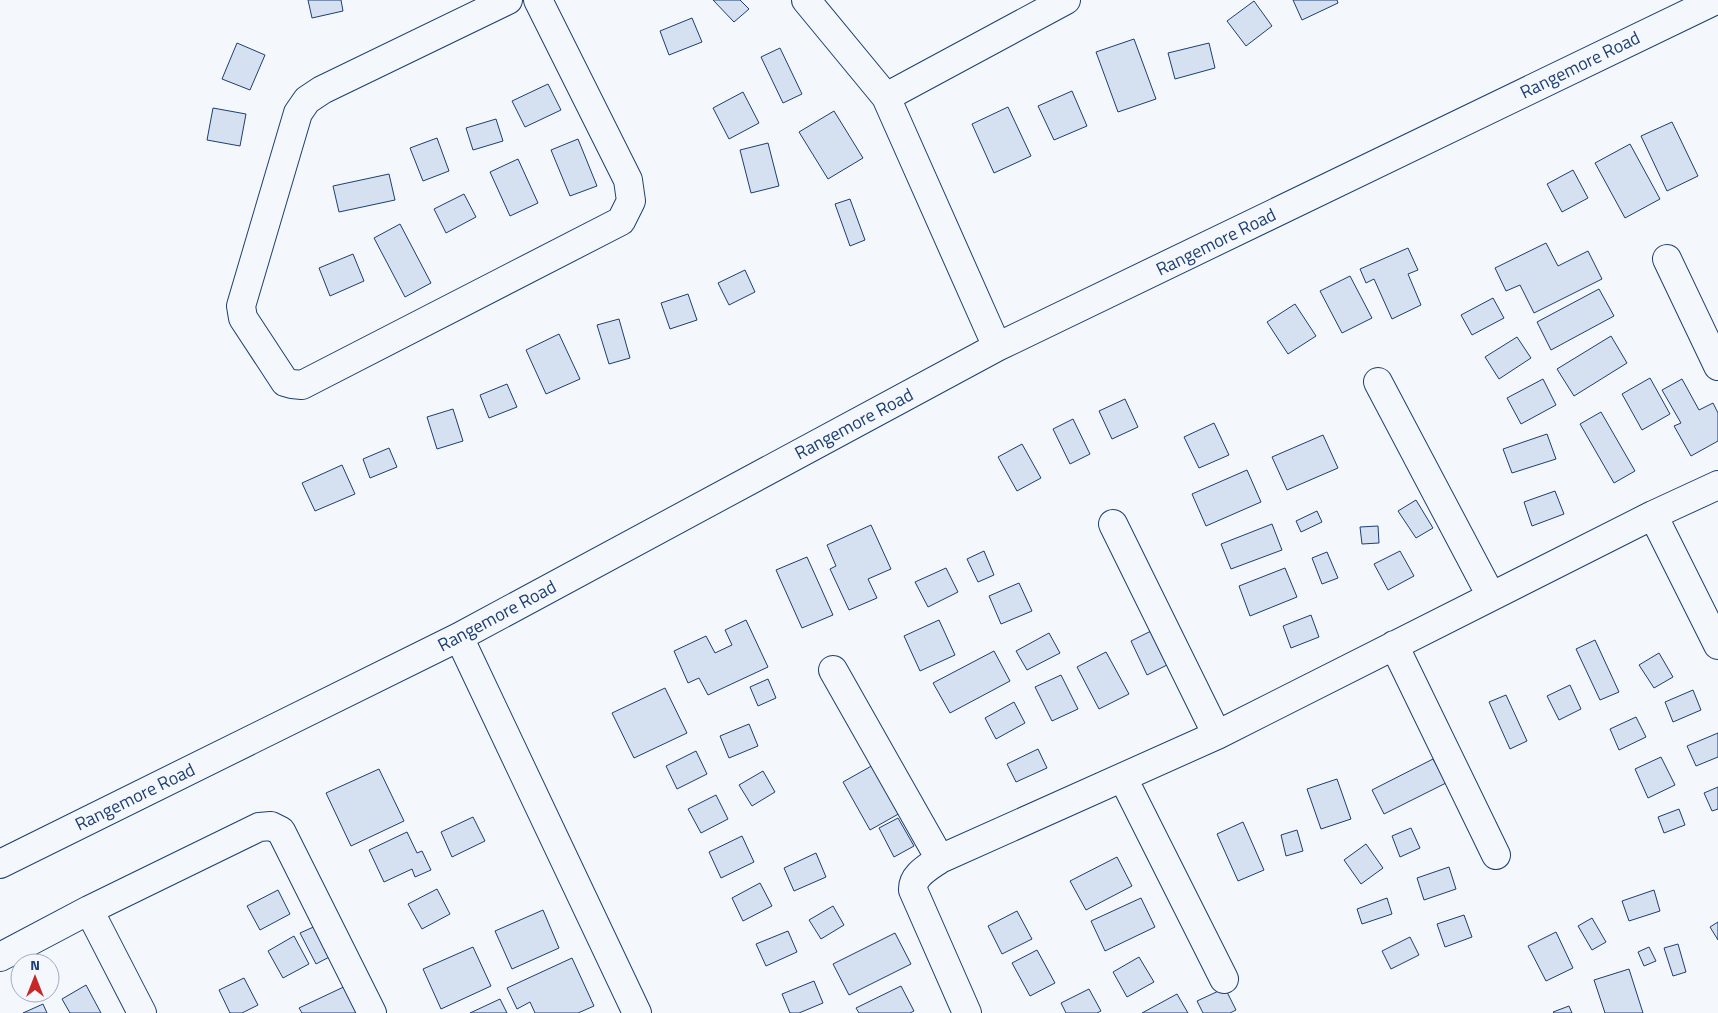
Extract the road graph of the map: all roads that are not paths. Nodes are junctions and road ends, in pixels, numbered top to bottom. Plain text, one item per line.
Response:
1 (508, 0) edge
2 (538, 0) edge
3 (806, 0) edge
4 (1066, 0) edge
5 (1716, 0) edge
6 (886, 97) junction
7 (1667, 259) dead end
8 (998, 347) junction
9 (1718, 366) edge
10 (1378, 382) dead end
11 (1718, 484) edge
12 (1653, 515) junction
13 (1113, 524) dead end
14 (1491, 596) junction
15 (459, 637) junction
16 (1394, 645) junction
17 (1718, 645) edge
18 (833, 670) dead end
19 (1217, 735) junction
20 (1123, 778) junction
21 (1496, 855) dead end
22 (940, 859) junction
23 (0, 864) edge
24 (89, 910) junction
25 (0, 957) edge
26 (1224, 979) dead end
27 (142, 1013) edge
28 (372, 1013) edge
29 (637, 1013) edge
30 (967, 1013) edge

1 - 2 street
3 - 6 street
4 - 6 street
5 - 8 street, Rangemore Road
6 - 8 street
7 - 9 street
8 - 15 street, Rangemore Road
10 - 14 street
11 - 12 street
12 - 14 street
12 - 17 street
13 - 19 street
14 - 16 street
15 - 23 street, Rangemore Road
15 - 29 street
16 - 19 street
16 - 21 street
18 - 22 street
19 - 20 street
20 - 22 street
20 - 26 street
22 - 30 street
24 - 25 street
24 - 27 street
24 - 28 street

